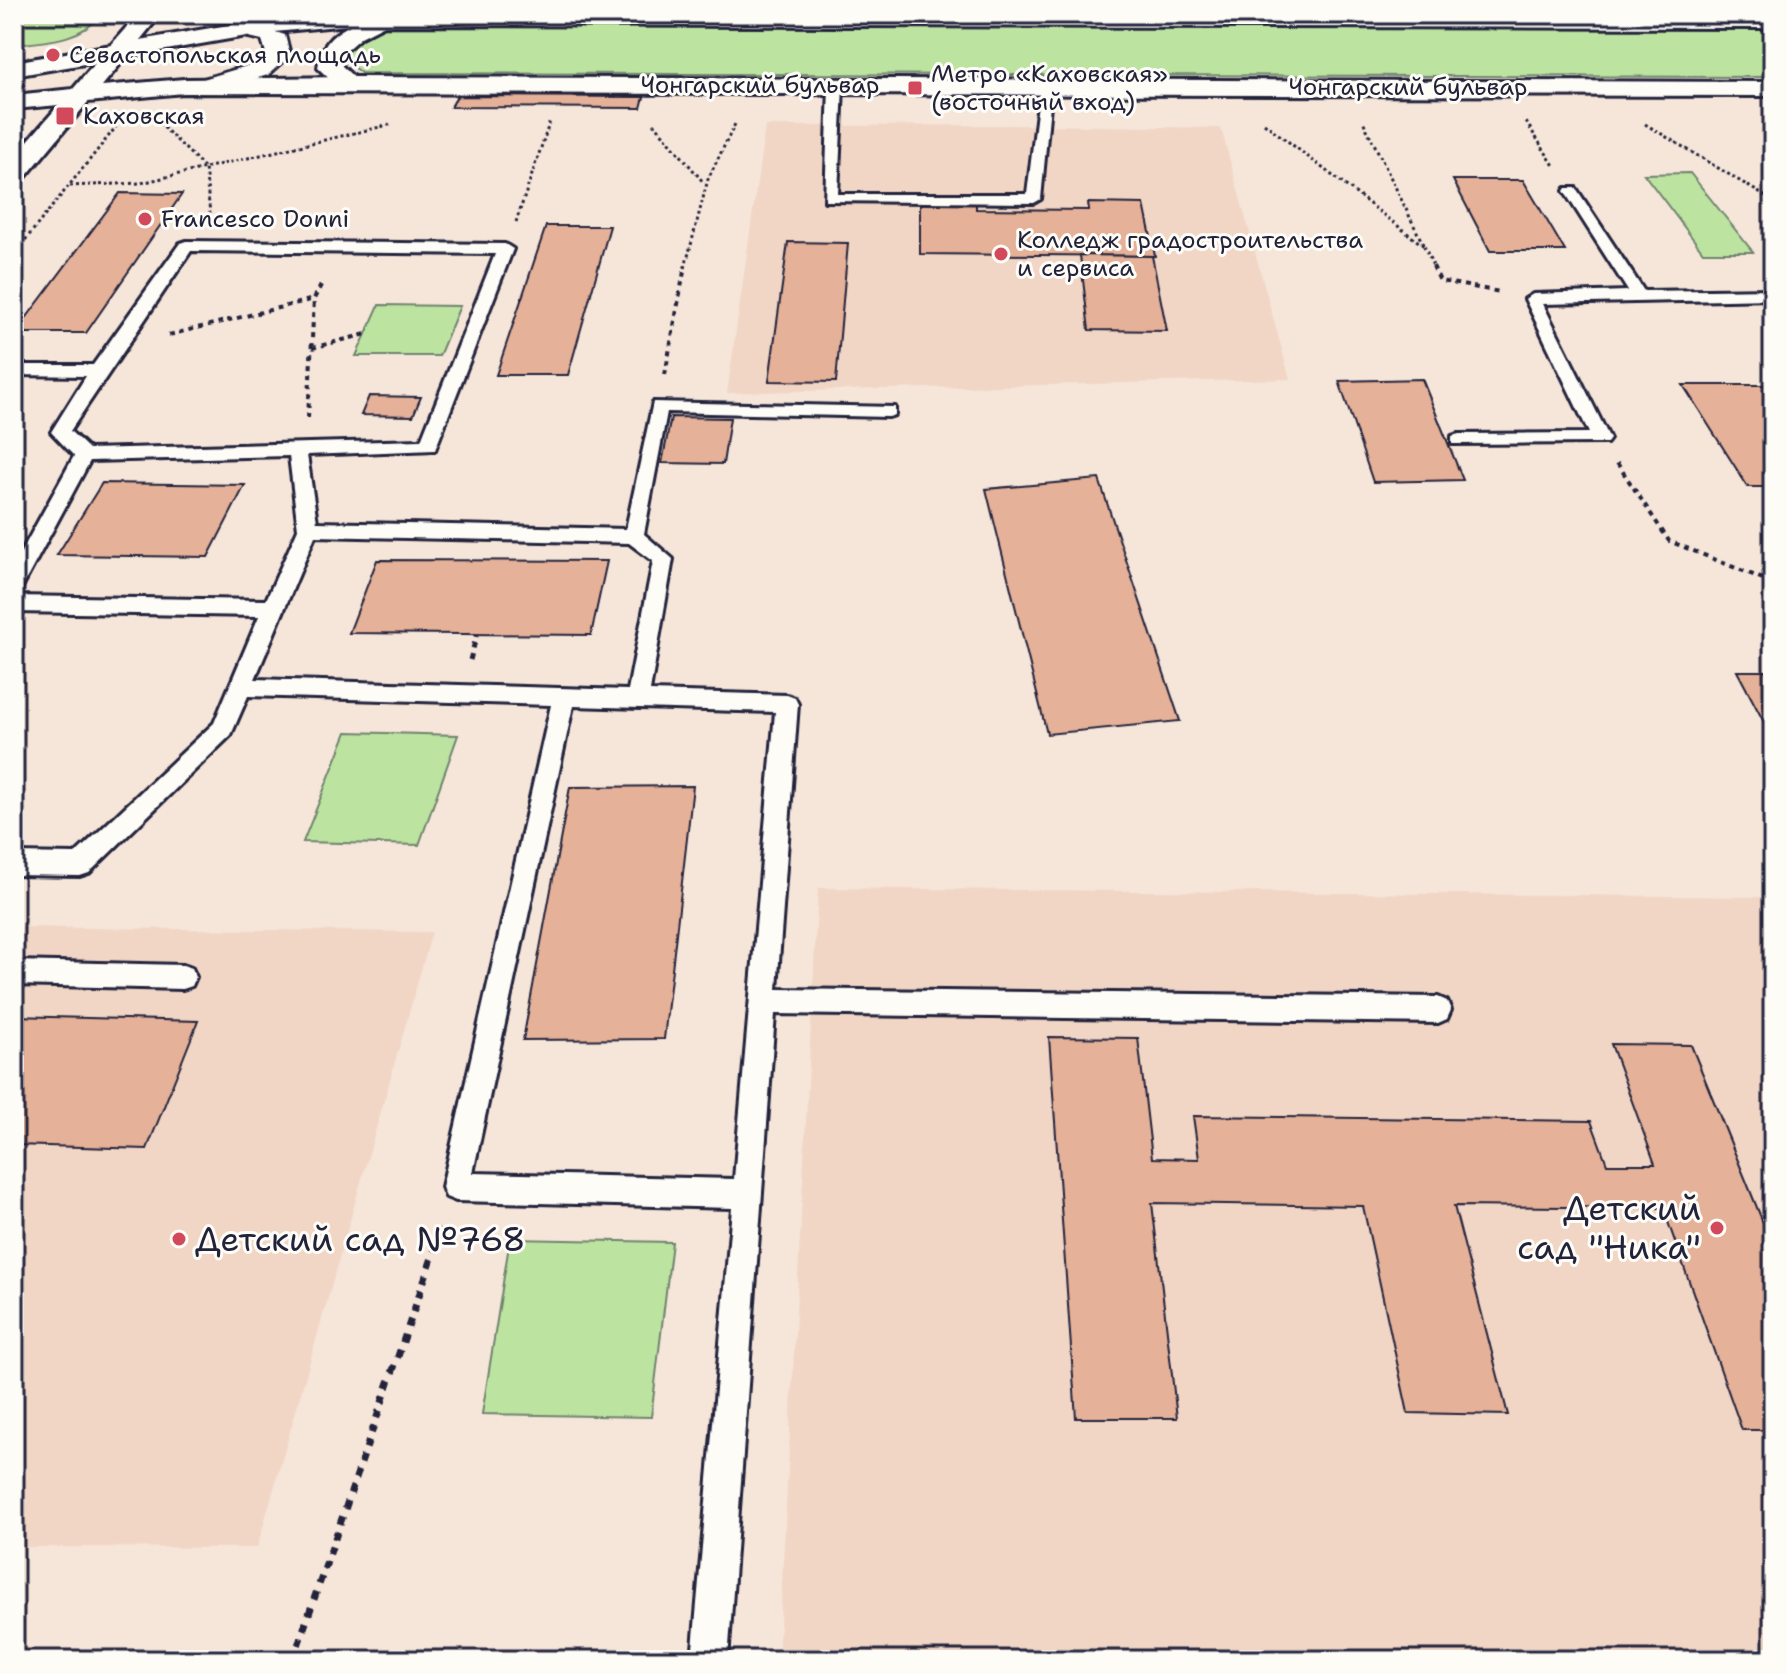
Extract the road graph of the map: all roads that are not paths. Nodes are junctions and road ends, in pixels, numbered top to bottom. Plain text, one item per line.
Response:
1 (150, 14) edge
2 (1059, 16) edge
3 (1328, 17) edge
4 (1428, 17) edge
5 (387, 18) junction
6 (247, 21) edge
7 (1773, 21) edge
8 (116, 53) junction
9 (14, 69) edge
10 (349, 84) junction
11 (209, 85) junction
12 (836, 86) junction
13 (1047, 87) junction
14 (1773, 89) edge
15 (83, 93) junction
16 (14, 102) edge
17 (19, 164) edge
18 (1571, 191) road end
19 (1773, 294) edge
20 (1639, 296) junction
21 (14, 370) edge
22 (98, 371) junction
23 (889, 411) dead end
24 (1459, 440) dead end
25 (302, 447) junction
26 (84, 455) junction
27 (308, 529) junction
28 (634, 536) junction
29 (14, 584) edge
30 (14, 604) edge
31 (273, 608) junction
32 (241, 687) junction
33 (564, 697) junction
34 (637, 701) junction
35 (14, 864) edge
36 (14, 973) edge
37 (183, 977) dead end
38 (765, 1001) junction
39 (1438, 1010) dead end
40 (746, 1194) junction
41 (710, 1660) edge

1 - 8 main road
2 - 3 main road
2 - 5 main road
3 - 4 main road
4 - 7 main road
5 - 6 main road
5 - 10 main road
6 - 8 main road
6 - 11 main road
8 - 9 main road
8 - 15 main road
10 - 11 main road, Чонгарский бульвар
10 - 12 main road, Чонгарский бульвар
11 - 15 main road, Чонгарский бульвар
12 - 13 main road, Чонгарский бульвар
12 - 13 lane
13 - 14 main road, Чонгарский бульвар
15 - 16 main road, Чонгарский бульвар
15 - 17 main road
18 - 20 lane
19 - 20 lane
20 - 24 lane
21 - 22 lane
22 - 25 lane
22 - 26 lane
23 - 28 lane
25 - 26 lane
25 - 27 lane
26 - 29 lane
27 - 28 lane
27 - 31 lane
28 - 34 lane
30 - 31 lane
31 - 32 lane
32 - 33 lane
32 - 35 lane
33 - 34 lane
33 - 40 lane
34 - 38 lane
36 - 37 lane
38 - 39 lane
38 - 40 lane
40 - 41 lane

